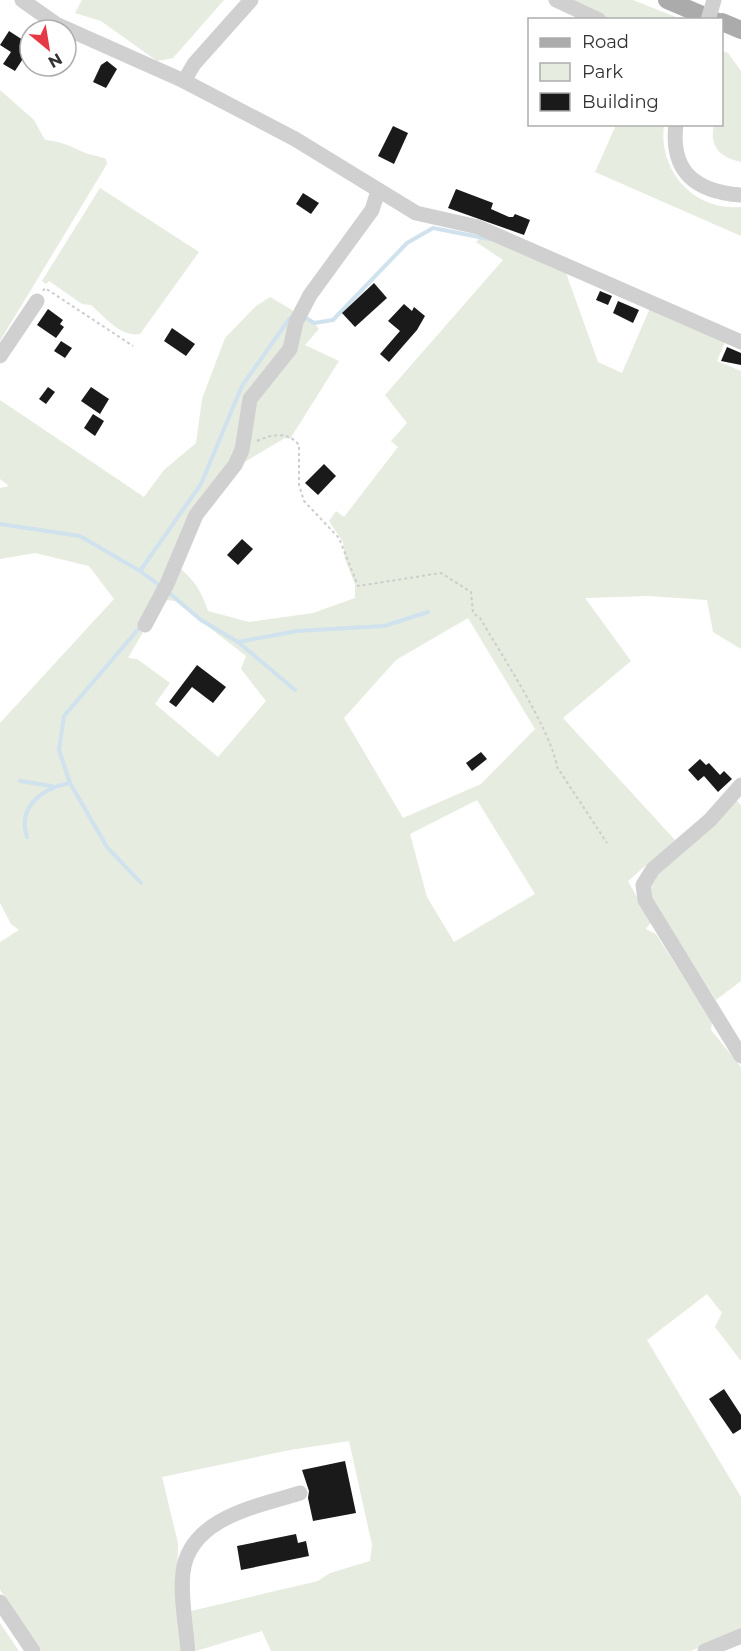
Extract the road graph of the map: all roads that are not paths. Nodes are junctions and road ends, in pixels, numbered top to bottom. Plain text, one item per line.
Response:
1 (22, 0) edge
2 (251, 0) edge
3 (556, 0) edge
4 (667, 0) edge
5 (714, 0) edge
6 (595, 18) edge
7 (709, 18) edge
8 (709, 18) edge
9 (723, 22) edge
10 (740, 30) edge
11 (184, 81) junction
12 (676, 126) edge
13 (378, 191) junction
14 (741, 195) edge
15 (37, 301) road end
16 (741, 342) edge
17 (0, 356) edge
18 (145, 625) dead end
19 (741, 785) edge
20 (741, 1056) edge
21 (300, 1493) dead end
22 (0, 1602) edge
23 (741, 1636) edge
24 (33, 1651) edge
25 (188, 1651) edge
26 (705, 1651) edge

1 - 11 street
2 - 11 street
3 - 6 street
4 - 7 main road
5 - 8 street, bridge
9 - 10 main road
11 - 13 street
12 - 14 street
13 - 16 street
13 - 18 street
15 - 17 street
19 - 20 street
21 - 25 street
22 - 24 street
23 - 26 street

